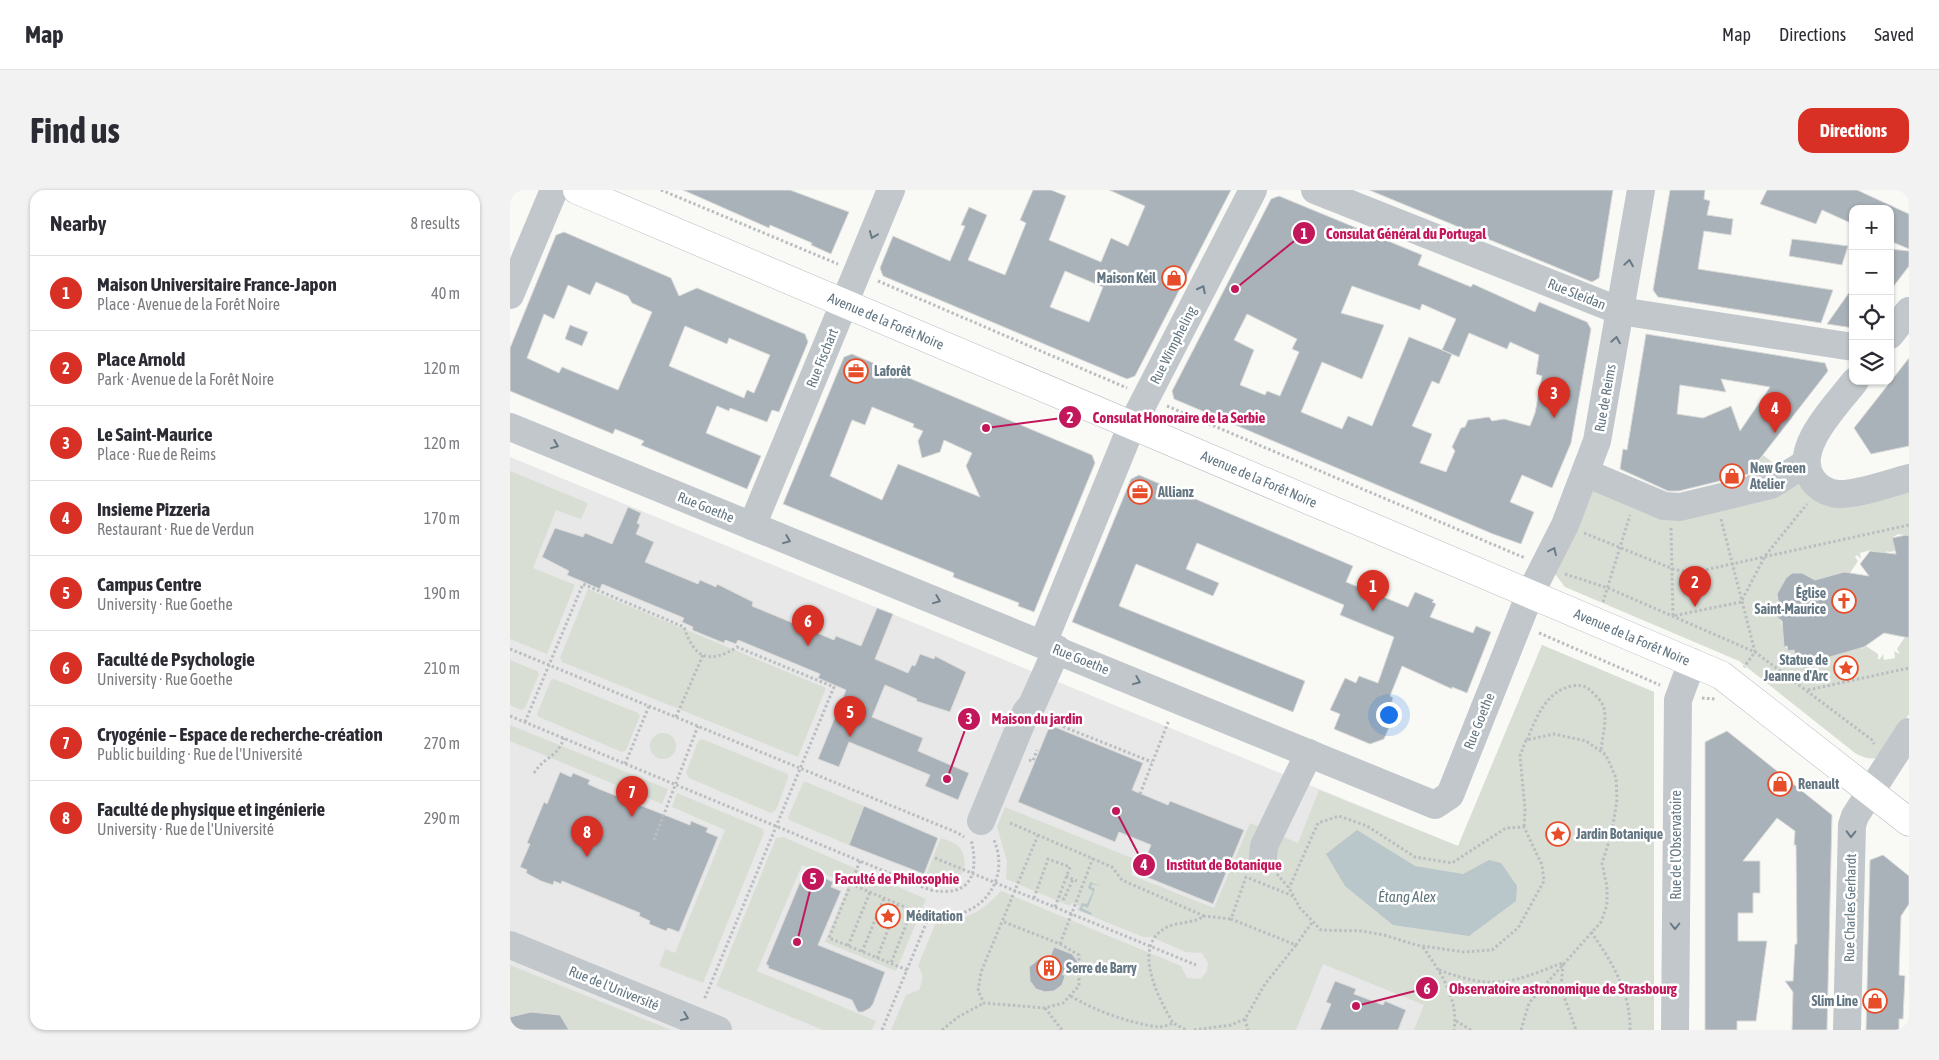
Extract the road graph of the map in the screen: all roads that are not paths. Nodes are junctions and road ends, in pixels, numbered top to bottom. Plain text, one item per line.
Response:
1 (554, 190) edge
2 (577, 190) edge
3 (891, 190) edge
4 (1253, 190) edge
5 (1315, 190) edge
6 (1641, 190) edge
7 (510, 295) edge
8 (844, 303) junction
9 (1620, 311) junction
10 (1909, 311) edge
11 (1894, 330) edge
12 (1849, 346) edge
13 (1852, 385) edge
14 (1132, 425) junction
15 (510, 427) edge
16 (1806, 463) junction
17 (1586, 473) junction
18 (1909, 478) edge
19 (752, 526) junction
20 (1530, 594) junction
21 (1050, 646) junction
22 (1692, 662) junction
23 (1909, 732) edge
24 (1309, 753) junction
25 (1871, 791) junction
26 (982, 821) road end
27 (1909, 822) edge
28 (1263, 857) road end
29 (510, 945) edge
30 (706, 1026) edge
31 (1675, 1030) edge
32 (1847, 1030) edge

1 - 7 street
2 - 8 main road, Avenue de la Forêt Noire
3 -> 8 street, Rue Fischart
14 -> 4 street, Rue Wimpheling
5 - 9 street, Rue Sleidan
9 -> 6 street, Rue de Reims
8 - 14 main road, Avenue de la Forêt Noire
8 - 19 street, Rue Fischart
9 - 12 street, Rue Sleidan
17 -> 9 street, Rue de Reims
10 - 11 street
13 - 16 street
14 - 20 main road, Avenue de la Forêt Noire
14 - 21 street, Rue Wimpheling
15 -> 19 street, Rue Goethe
16 - 17 street
16 - 18 street
20 -> 17 street, Rue de Reims
19 -> 21 street, Rue Goethe
20 - 22 main road, Avenue de la Forêt Noire
20 - 24 street, Rue Goethe
21 -> 24 street, Rue Goethe
21 - 26 street, Rue Wimpheling
22 - 25 main road, Avenue de la Forêt Noire
22 -> 31 street, Rue de l'Observatoire
23 - 25 street, Rue Charles Gerhardt
24 - 28 street
25 - 27 main road, Avenue de la Forêt Noire
25 -> 32 street, Rue Charles Gerhardt
29 -> 30 street, Rue de l'Université

